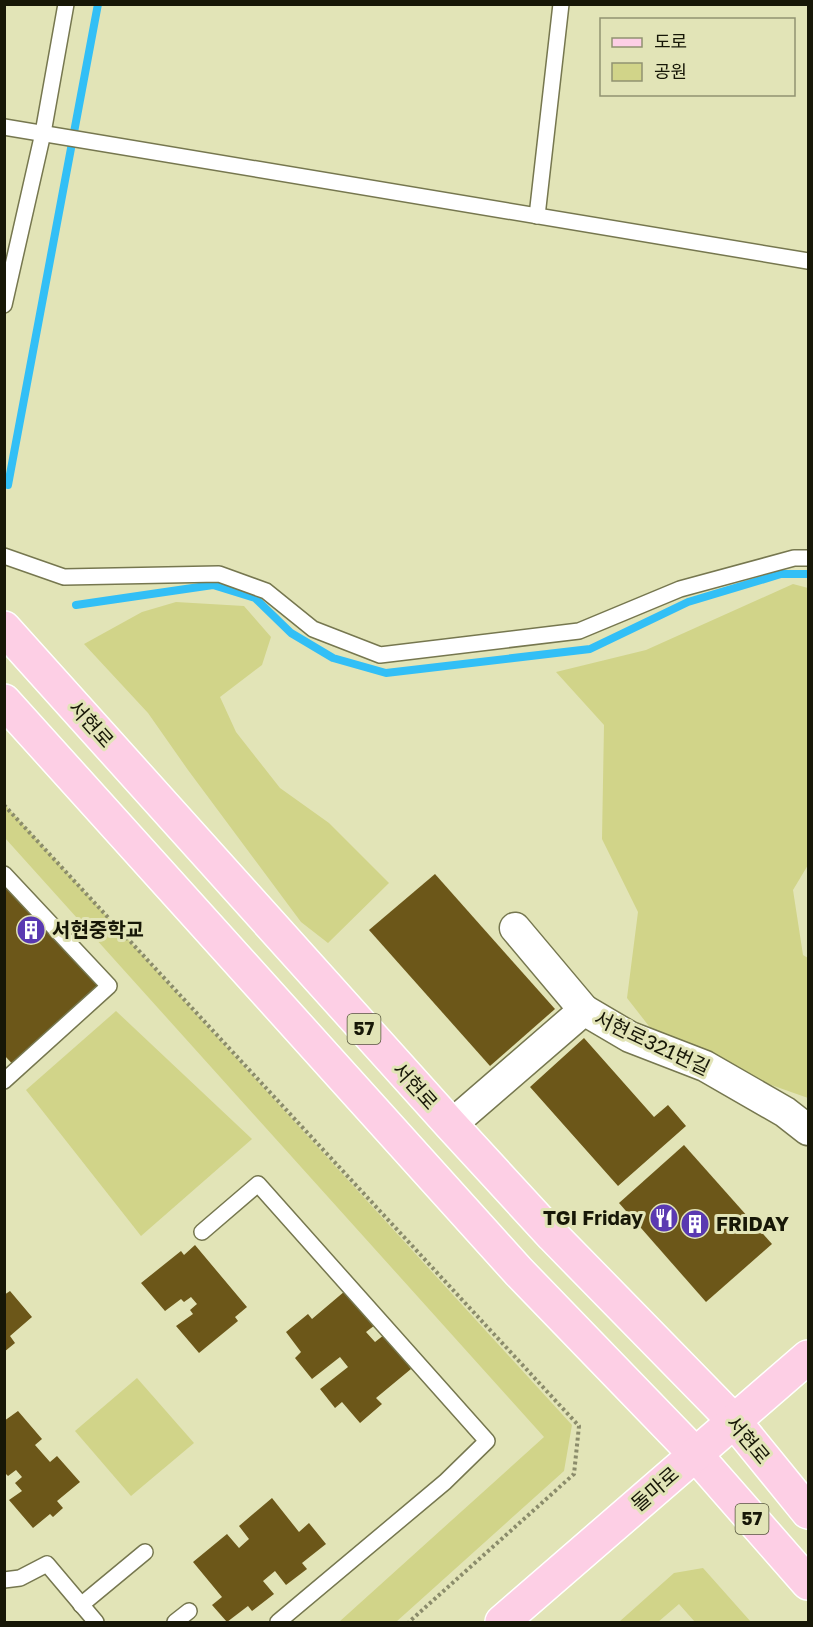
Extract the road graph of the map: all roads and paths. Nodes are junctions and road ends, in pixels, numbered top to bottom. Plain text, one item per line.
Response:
1 (66, 4) edge
2 (561, 4) edge
3 (4, 126) edge
4 (43, 133) junction
5 (537, 216) junction
6 (808, 261) edge
7 (4, 305) edge
8 (4, 556) edge
9 (808, 558) edge
10 (4, 628) edge
11 (4, 701) edge
12 (4, 805) edge
13 (4, 874) edge
14 (515, 928) dead end
15 (584, 1010) junction
16 (7, 1075) edge
17 (451, 1125) junction
18 (808, 1130) edge
19 (202, 1232) dead end
20 (808, 1357) edge
21 (734, 1421) junction
22 (694, 1454) junction
23 (808, 1512) edge
24 (145, 1552) dead end
25 (4, 1580) edge
26 (808, 1583) edge
27 (81, 1605) junction
28 (189, 1611) dead end
29 (96, 1623) edge
30 (175, 1623) edge
31 (278, 1623) edge
32 (409, 1623) edge
33 (502, 1623) edge

1 - 4 lane
2 - 5 lane
3 - 4 lane
4 - 5 lane
4 - 7 lane
5 - 6 lane
8 - 9 lane
10 - 17 main road, 서현로 / 57
11 - 22 main road, 57
12 - 32 path
13 - 16 lane
14 - 15 street
15 - 17 street, 서현로321번길
15 - 18 street, 서현로321번길
17 - 21 main road, 서현로 / 57
19 - 31 lane
20 - 21 main road, 돌마로
21 - 22 main road, 돌마로
21 - 23 main road, 서현로 / 57
22 - 26 main road, 57
22 - 33 main road, 돌마로
24 - 27 lane
25 - 27 lane
27 - 29 lane
28 - 30 lane

